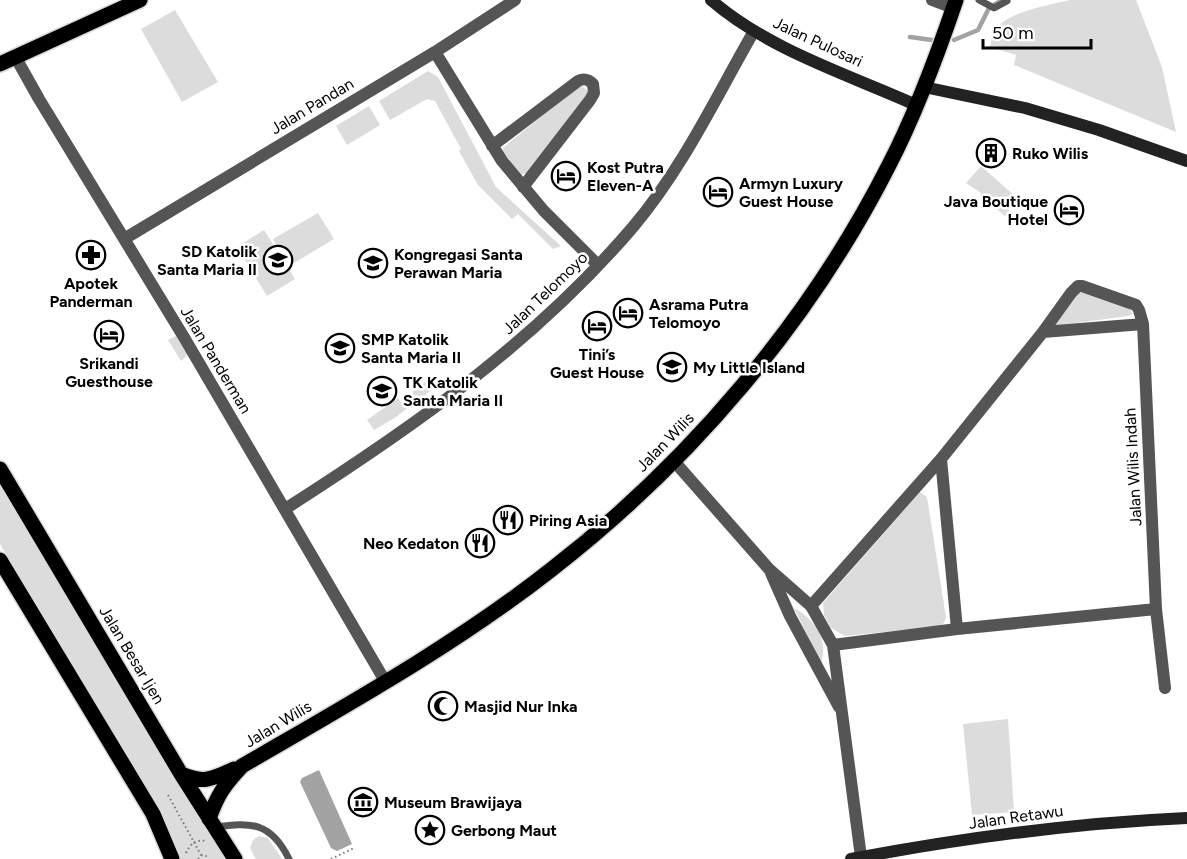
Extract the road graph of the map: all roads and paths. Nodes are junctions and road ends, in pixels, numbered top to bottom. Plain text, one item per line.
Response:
1 (140, 0) edge
2 (516, 0) edge
3 (711, 0) edge
4 (932, 0) edge
5 (979, 0) edge
6 (1007, 1) edge
7 (954, 4) edge
8 (754, 31) junction
9 (435, 52) junction
10 (16, 58) junction
11 (0, 64) edge
12 (924, 87) junction
13 (916, 105) junction
14 (492, 146) junction
15 (1187, 161) edge
16 (523, 187) junction
17 (124, 239) junction
18 (598, 266) junction
19 (1143, 324) junction
20 (1043, 332) junction
21 (942, 459) junction
22 (673, 460) junction
23 (0, 468) edge
24 (285, 509) junction
25 (0, 560) edge
26 (769, 569) junction
27 (811, 606) junction
28 (1156, 609) junction
29 (957, 629) junction
30 (833, 645) junction
31 (385, 681) junction
32 (1165, 688) dead end
33 (842, 713) junction
34 (243, 766) junction
35 (181, 774) junction
36 (168, 795) dead end
37 (1187, 818) edge
38 (212, 823) junction
39 (194, 842) junction
40 (212, 844) dead end
41 (354, 848) dead end
42 (173, 855) edge
43 (201, 855) junction
44 (856, 858) edge
45 (198, 859) edge
46 (208, 859) edge
47 (235, 859) edge
48 (289, 859) edge
49 (331, 859) edge

1 - 10 main road
2 - 9 street, Jalan Pandan
3 - 8 main road, Jalan Pulosari
4 - 7 street
5 - 6 lane
7 - 12 main road, Jalan Wilis
8 - 13 main road, Jalan Pulosari
8 - 18 street, Jalan Telomoyo
9 - 14 street
9 - 17 street, Jalan Pandan
10 - 11 main road
10 - 17 street, Jalan Panderman
12 - 13 main road, Jalan Wilis
12 - 15 main road
13 - 22 main road, Jalan Wilis
14 - 16 street
14 - 16 street
16 - 18 street
17 - 24 street, Jalan Panderman
18 - 24 street, Jalan Telomoyo
19 - 20 street
19 - 20 street
19 - 28 street, Jalan Wilis Indah
20 - 21 street
21 - 27 street
21 - 29 street
22 - 26 street
22 - 31 main road, Jalan Wilis
23 - 35 main road, Jalan Besar Ijen
24 - 31 street, Jalan Panderman
25 - 42 main road
26 - 27 street
26 - 33 street
27 - 30 street
28 - 29 street
28 - 32 street, Jalan Wilis Indah
29 - 30 street
30 - 33 street
31 - 34 main road, Jalan Wilis
33 - 44 street
34 - 35 main road, Jalan Wilis
34 - 38 main road, Jalan Wilis
35 - 38 main road, Jalan Besar Ijen
36 - 39 path
37 - 44 main road, Jalan Retawu
38 - 47 main road, Jalan Besar Ijen
38 - 48 lane
39 - 40 path
39 - 42 path
39 - 43 path
41 - 49 path
43 - 45 path
43 - 46 path

